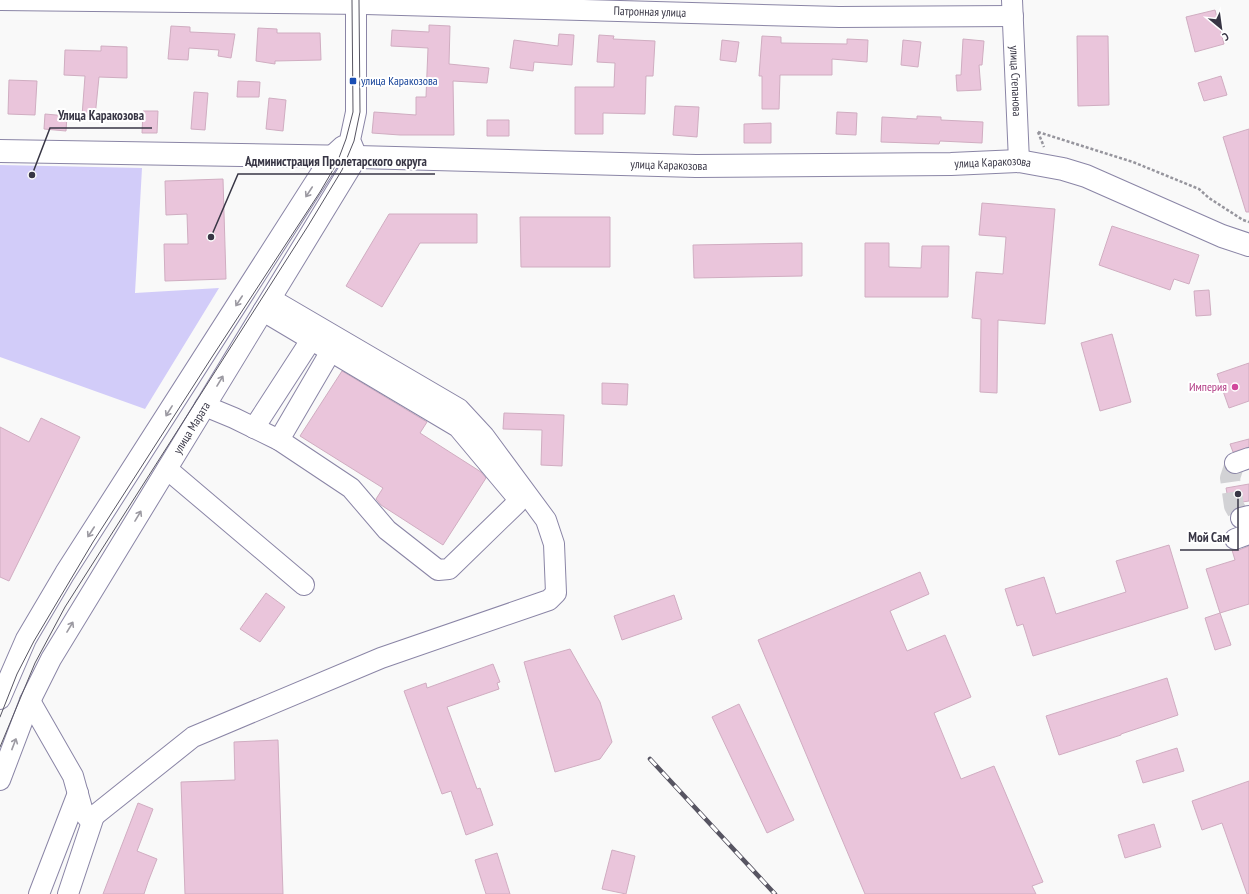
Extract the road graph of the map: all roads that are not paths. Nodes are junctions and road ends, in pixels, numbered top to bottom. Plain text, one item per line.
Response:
1 (0, 0) edge
2 (356, 2) edge
3 (1012, 8) edge
4 (354, 148) junction
5 (0, 151) edge
6 (332, 156) junction
7 (1019, 161) junction
8 (1249, 245) edge
9 (267, 305) junction
10 (311, 340) junction
11 (331, 351) junction
12 (205, 406) junction
13 (254, 428) junction
14 (279, 440) junction
15 (167, 469) junction
16 (304, 585) dead end
17 (0, 699) edge
18 (0, 710) edge
19 (27, 710) junction
20 (0, 780) edge
21 (78, 793) junction
22 (94, 816) junction
23 (39, 894) edge
24 (68, 894) edge

1 - 2 street, Патронная улица
2 - 3 street, Патронная улица
2 - 4 street, улица Марата
3 - 7 street, улица Степанова
4 - 6 main road, улица Каракозова
4 - 7 main road, улица Каракозова
4 - 9 street, улица Марата
5 - 6 main road, улица Каракозова
6 -> 17 street
7 - 8 main road, улица Каракозова
9 - 10 street
12 -> 9 street, улица Марата
9 - 22 street
10 - 11 street
10 - 13 street
11 - 14 street
11 - 14 street
12 - 13 street
12 - 15 street, улица Марата
13 - 14 street
15 - 16 street
19 -> 15 street, улица Марата
18 - 19 street
20 -> 19 street, улица Марата
19 - 21 street
21 - 22 street
21 - 23 street
22 - 24 street

